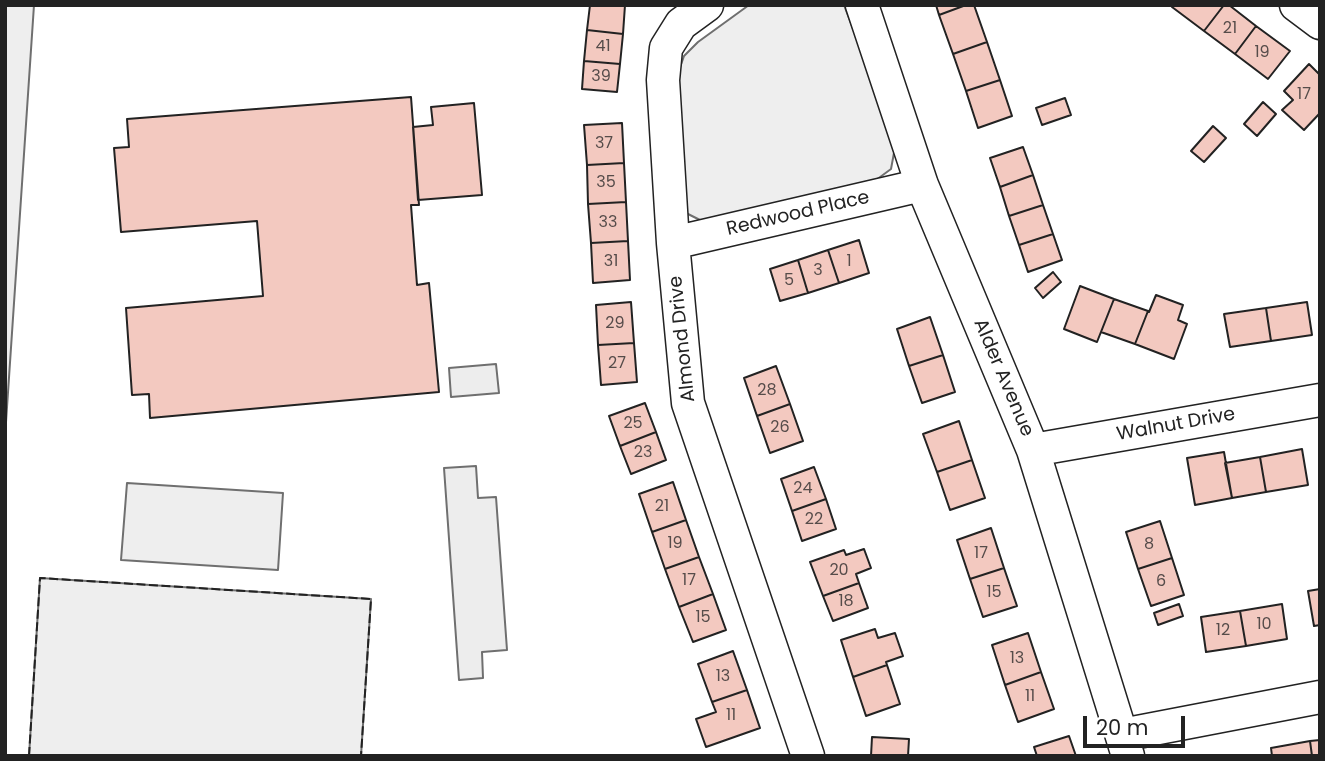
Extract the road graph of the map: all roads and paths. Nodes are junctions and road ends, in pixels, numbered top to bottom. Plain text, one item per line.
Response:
1 (707, 5) edge
2 (862, 5) edge
3 (1296, 5) edge
4 (1320, 23) edge
5 (922, 185) junction
6 (674, 243) junction
7 (1320, 400) edge
8 (1033, 450) junction
9 (1320, 697) edge
10 (1125, 745) edge
11 (808, 756) edge

1 - 6 street, Almond Drive
2 - 5 street, Alder Avenue
3 - 4 street
5 - 6 street, Redwood Place
5 - 8 street, Alder Avenue
6 - 11 street, Almond Drive
7 - 8 street, Walnut Drive
8 - 10 street, Alder Avenue
9 - 10 street

